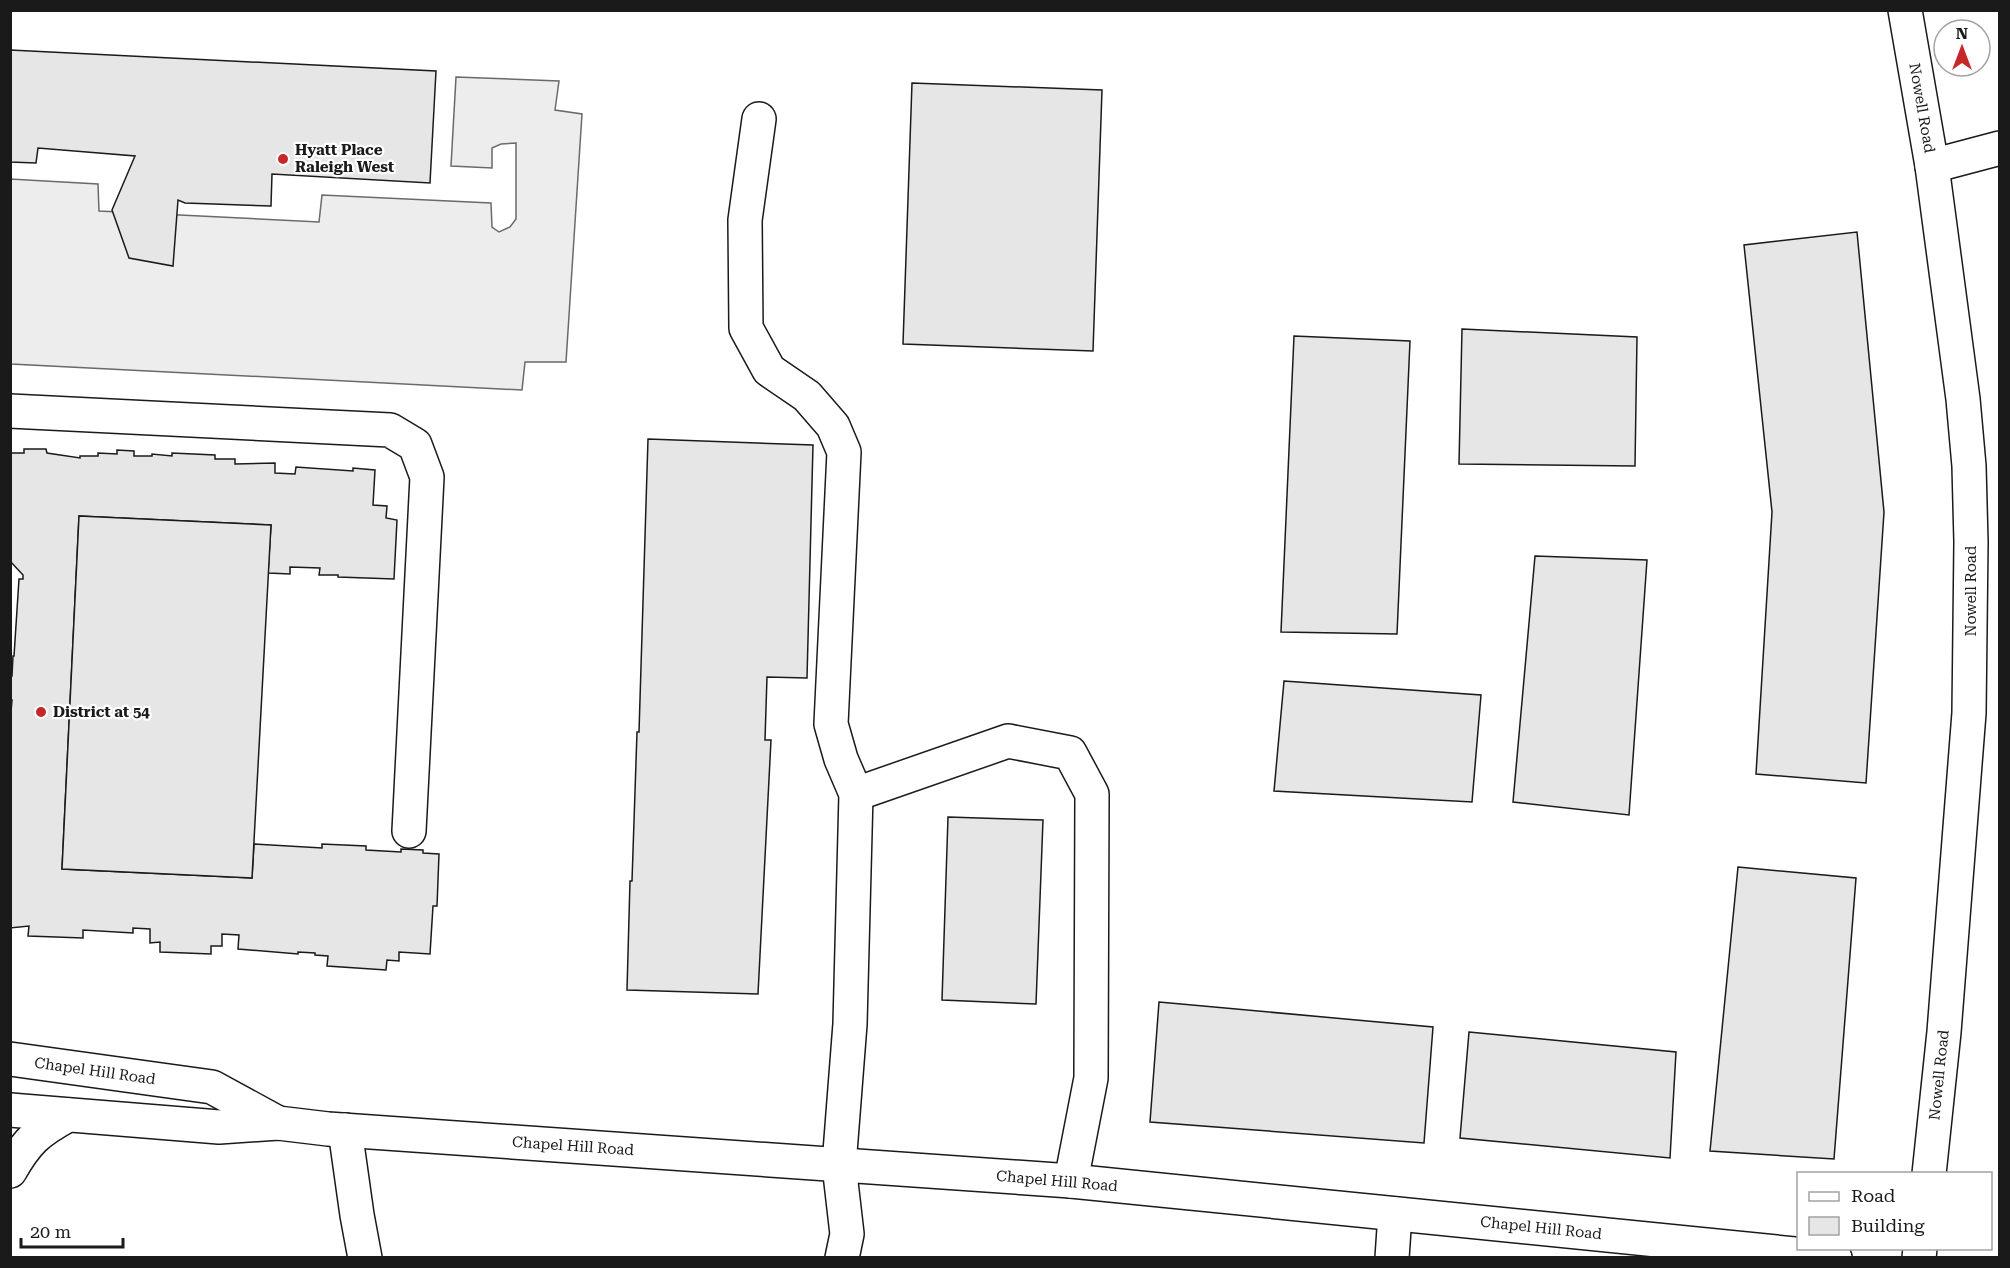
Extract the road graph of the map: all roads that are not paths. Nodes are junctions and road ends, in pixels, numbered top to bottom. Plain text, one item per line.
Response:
1 (1905, 10) edge
2 (759, 119) dead end
3 (2000, 148) edge
4 (1932, 166) junction
5 (10, 411) edge
6 (856, 794) junction
7 (410, 831) dead end
8 (10, 1059) edge
9 (10, 1110) edge
10 (68, 1115) junction
11 (278, 1123) junction
12 (345, 1130) junction
13 (839, 1165) junction
14 (10, 1171) edge
15 (1929, 1172) edge
16 (1071, 1181) junction
17 (1395, 1214) junction
18 (365, 1257) edge
19 (842, 1257) edge
20 (1392, 1257) edge
21 (1835, 1257) edge

1 - 4 main road, Nowell Road
2 - 6 main road
3 - 4 main road
4 - 15 main road, Nowell Road
5 - 7 main road
6 - 13 main road
6 - 16 main road
8 - 11 main road, Chapel Hill Road
9 - 10 main road, Chapel Hill Road
10 - 11 main road, Chapel Hill Road
10 - 14 main road
11 - 12 main road, Chapel Hill Road
12 - 13 main road, Chapel Hill Road
12 - 18 main road
13 - 16 main road, Chapel Hill Road
13 - 19 main road
16 - 17 main road, Chapel Hill Road
17 - 20 main road
17 - 21 main road, Chapel Hill Road

